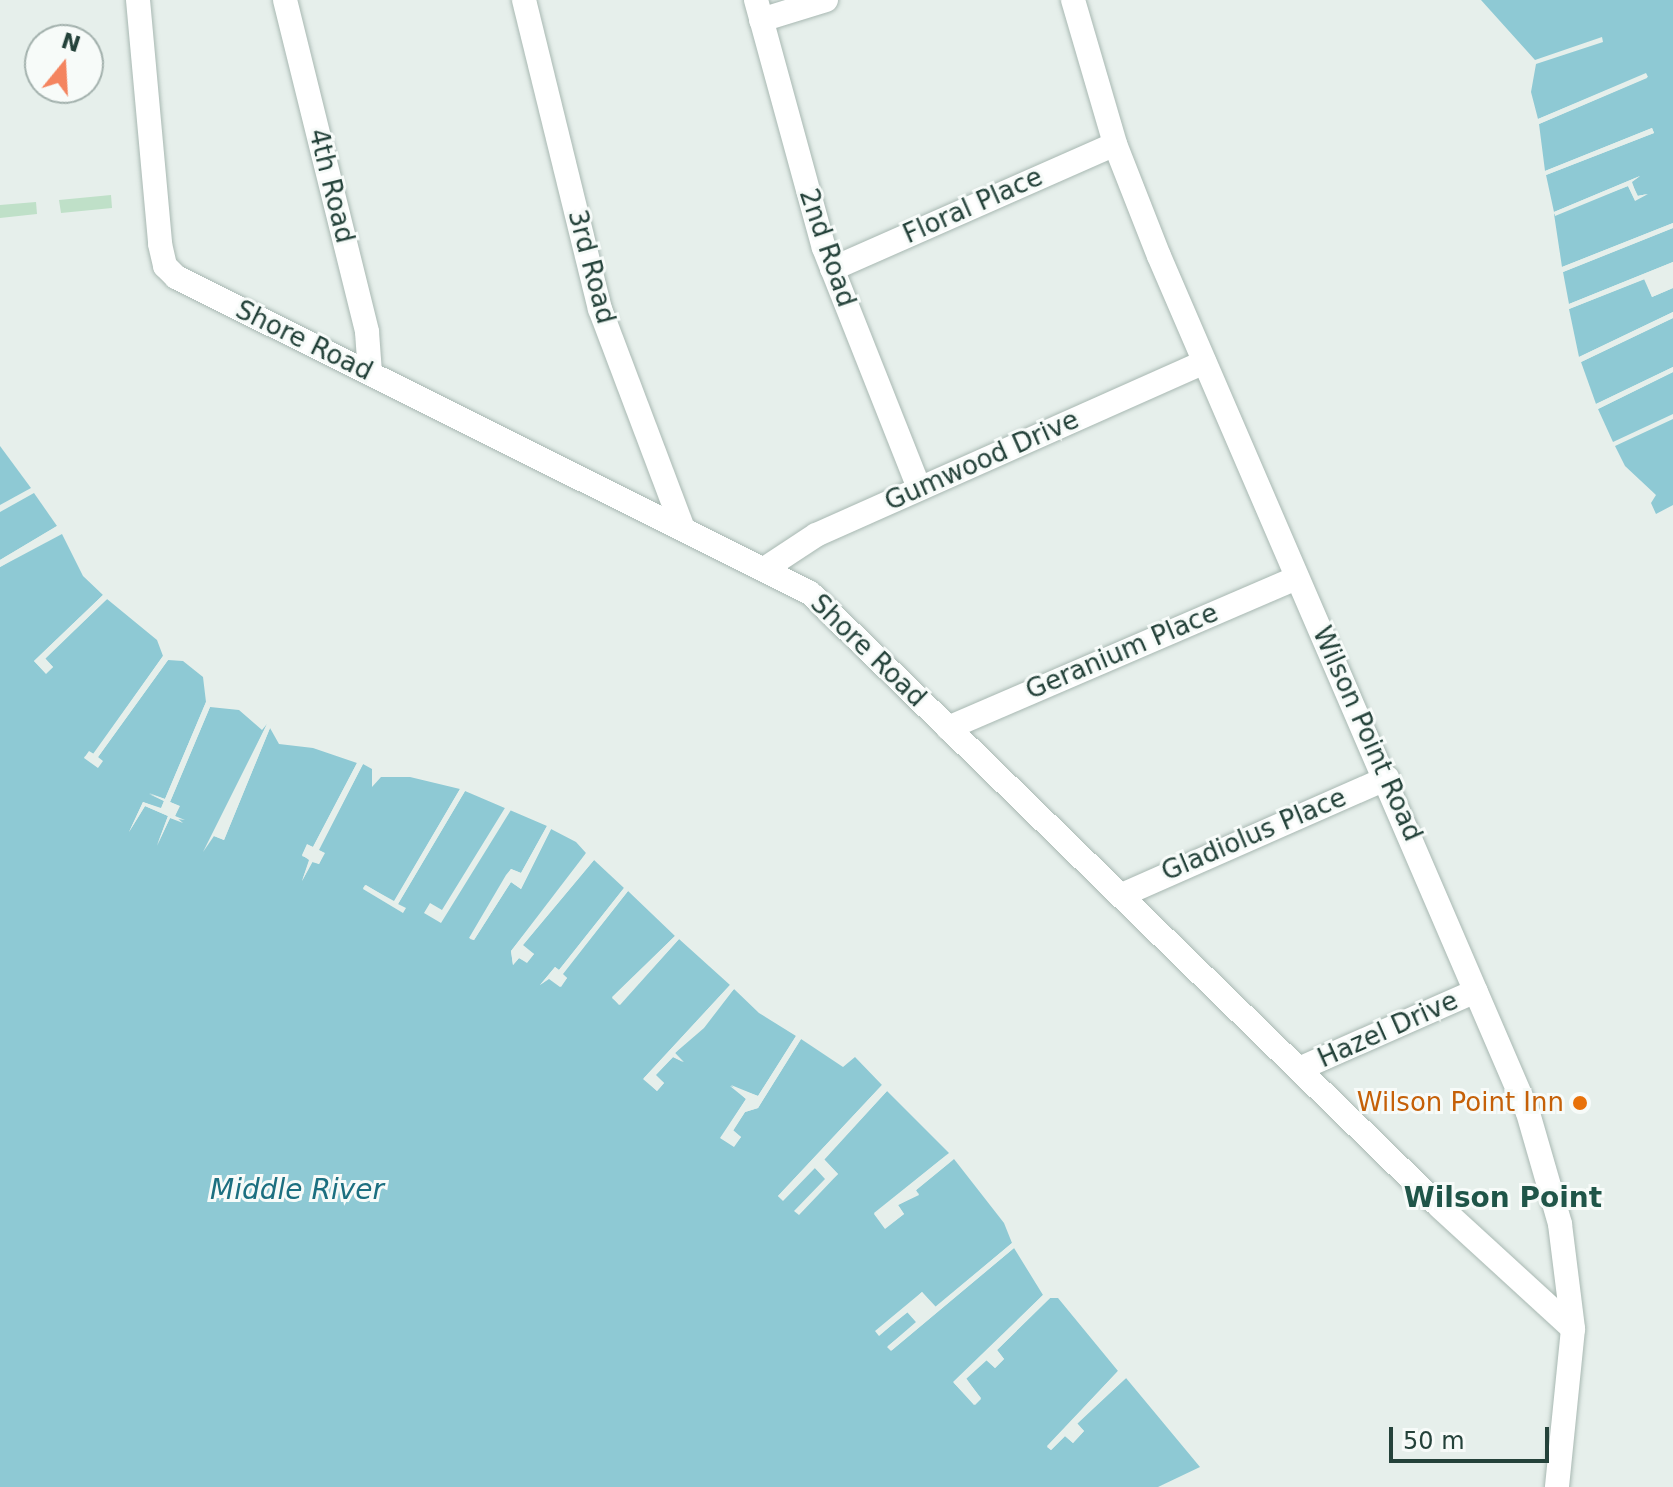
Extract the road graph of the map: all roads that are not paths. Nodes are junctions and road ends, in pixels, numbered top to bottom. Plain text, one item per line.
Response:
1 (138, 0) edge
2 (285, 0) edge
3 (524, 0) edge
4 (826, 0) edge
5 (1073, 0) edge
6 (759, 10) edge
7 (1115, 144) junction
8 (832, 269) junction
9 (1204, 362) junction
10 (370, 373) junction
11 (919, 488) junction
12 (682, 526) junction
13 (766, 568) junction
14 (1297, 578) junction
15 (948, 728) junction
16 (1387, 778) junction
17 (1122, 895) junction
18 (1476, 991) junction
19 (1299, 1069) junction
20 (1573, 1329) junction
21 (1557, 1487) edge

1 - 10 street, Shore Road
2 - 10 street, 4th Road
3 - 12 street, 3rd Road
4 - 6 street
5 - 7 street, Wilson Point Road
6 - 8 street, 2nd Road
7 - 8 street, Floral Place
7 - 9 street, Wilson Point Road
8 - 11 street, 2nd Road
9 - 11 street, Gumwood Drive
9 - 14 street, Wilson Point Road
10 - 12 street, Shore Road
11 - 13 street, Gumwood Drive
12 - 13 street, Shore Road
13 - 15 street, Shore Road
14 - 15 street, Geranium Place
14 - 16 street, Wilson Point Road
15 - 17 street, Shore Road
16 - 17 street, Gladiolus Place
16 - 18 street, Wilson Point Road
17 - 19 street, Shore Road
18 - 19 street, Hazel Drive
18 - 20 street, Wilson Point Road
19 - 20 street, Shore Road
20 - 21 street, Wilson Point Road

